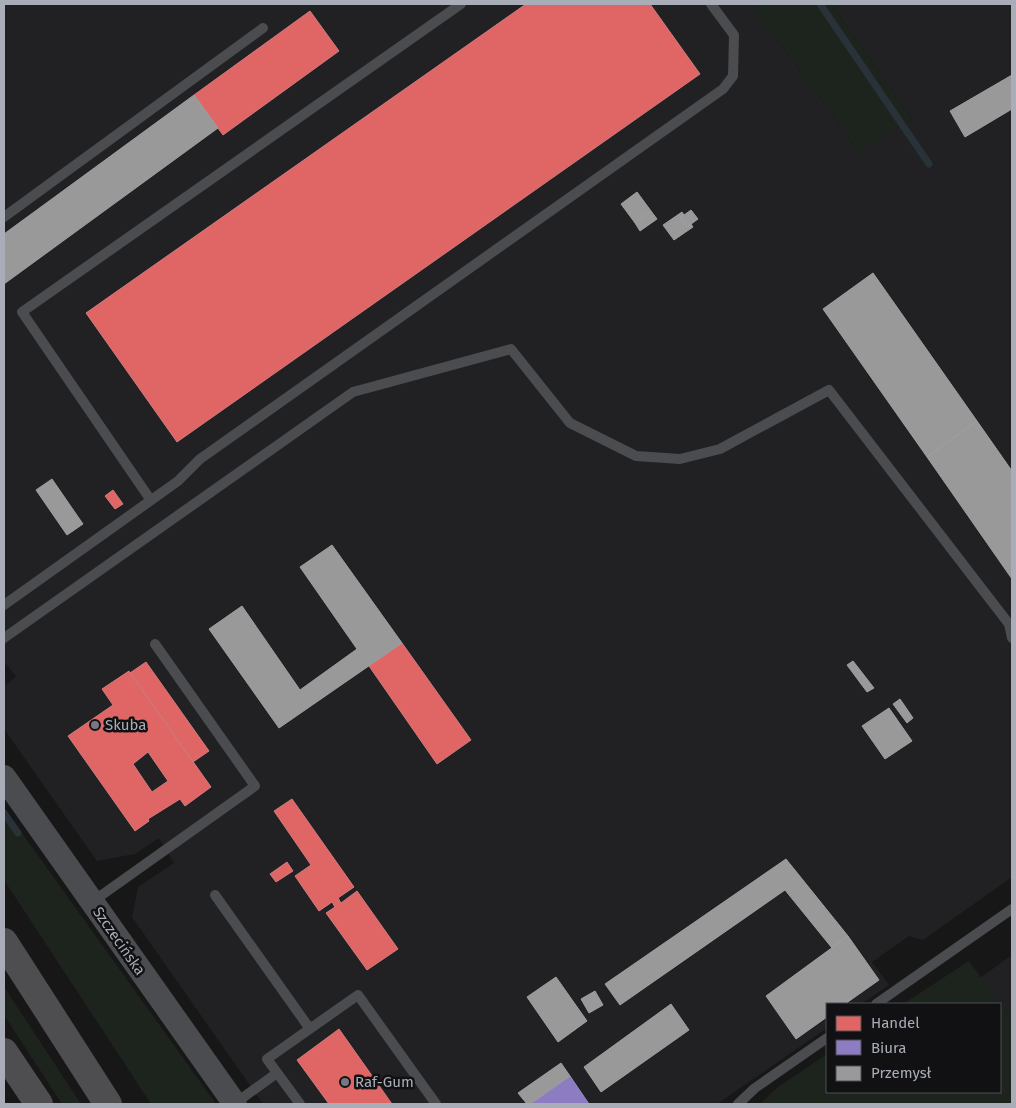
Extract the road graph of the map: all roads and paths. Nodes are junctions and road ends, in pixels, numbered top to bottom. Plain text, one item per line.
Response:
1 (461, 4) edge
2 (711, 4) edge
3 (263, 28) dead end
4 (4, 217) edge
5 (150, 499) junction
6 (4, 605) edge
7 (4, 638) edge
8 (1012, 638) edge
9 (155, 644) dead end
10 (4, 777) edge
11 (215, 895) dead end
12 (92, 902) junction
13 (1012, 909) edge
14 (4, 942) edge
15 (877, 1003) edge
16 (310, 1029) junction
17 (826, 1039) edge
18 (4, 1053) edge
19 (277, 1073) junction
20 (24, 1104) edge
21 (39, 1104) edge
22 (108, 1104) edge
23 (235, 1104) edge
24 (300, 1104) edge
25 (436, 1104) edge
26 (738, 1104) edge

1 - 5 lane
2 - 5 lane
3 - 4 lane
5 - 6 lane
7 - 8 lane
9 - 12 lane
10 - 12 street, Szczecińska
11 - 16 lane
12 - 23 street, Szczecińska
13 - 15 lane
14 - 22 highway
16 - 19 lane
16 - 25 lane
17 - 26 lane
18 - 20 highway
18 - 21 highway
19 - 23 lane
19 - 24 lane

